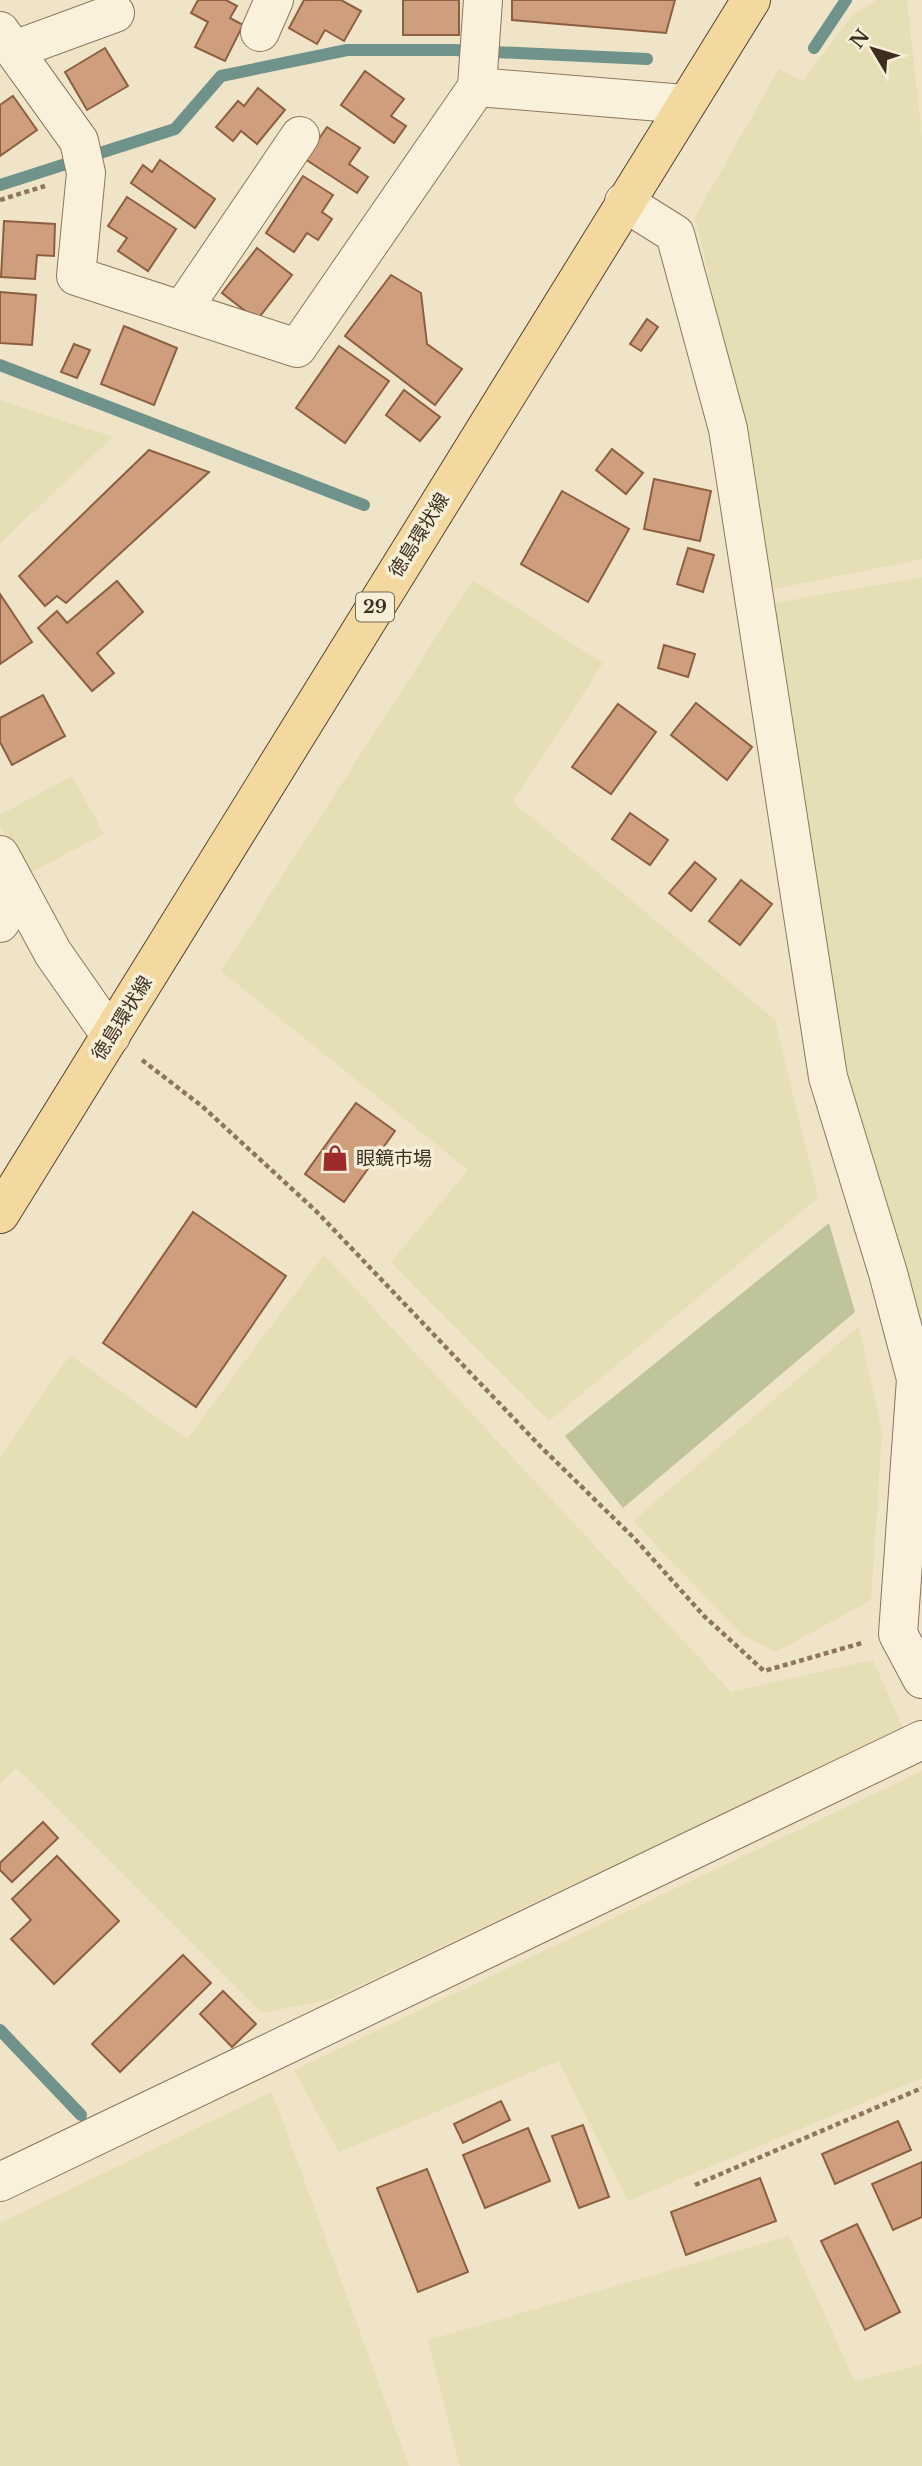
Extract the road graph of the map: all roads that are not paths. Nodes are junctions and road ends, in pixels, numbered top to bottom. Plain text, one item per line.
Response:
1 (751, 0) edge
2 (116, 13) dead end
3 (483, 17) edge
4 (7, 41) edge
5 (477, 87) junction
6 (685, 104) junction
7 (300, 135) dead end
8 (624, 202) junction
9 (182, 310) junction
10 (0, 855) edge
11 (10, 908) edge
12 (111, 1036) junction
13 (0, 1213) edge
14 (922, 1679) edge
15 (922, 1740) edge
16 (0, 2182) edge

1 - 6 main road, 徳島環状線 / 29
2 - 4 street
3 - 5 street
4 - 9 street
5 - 6 street
5 - 9 street
6 - 8 main road, 徳島環状線 / 29
7 - 9 street
8 - 12 main road, 徳島環状線 / 29
8 - 14 street
10 - 11 street
11 - 12 street
12 - 13 main road, 徳島環状線 / 29
15 - 16 street

